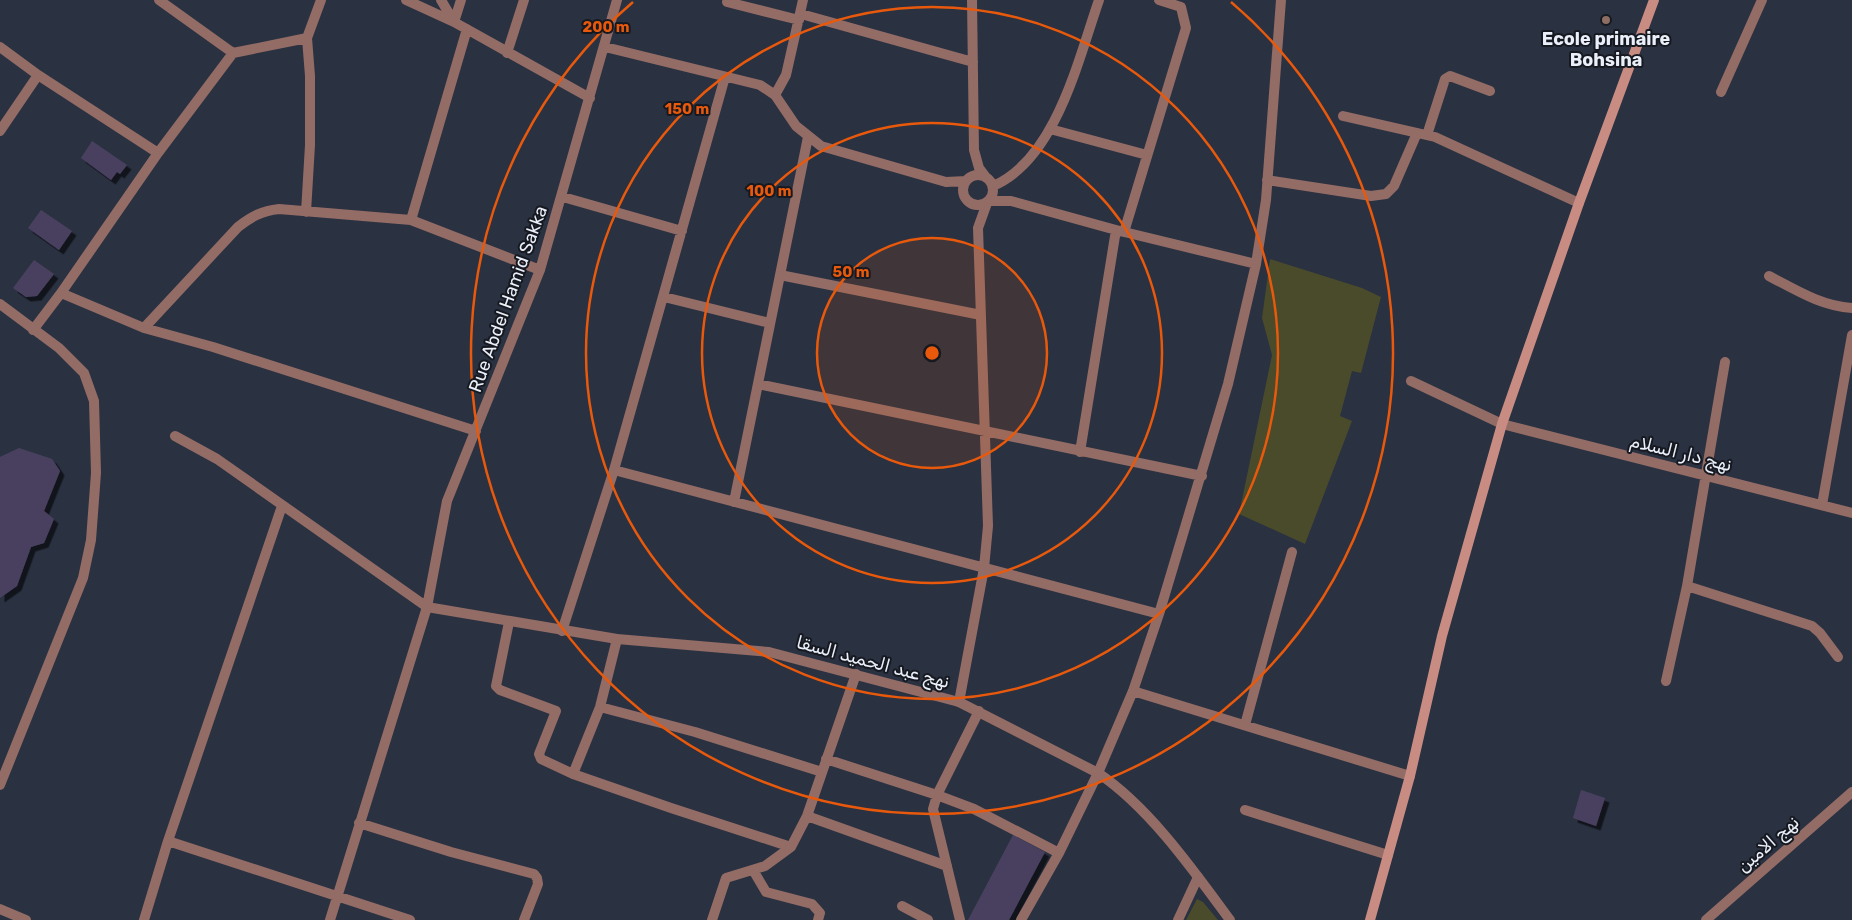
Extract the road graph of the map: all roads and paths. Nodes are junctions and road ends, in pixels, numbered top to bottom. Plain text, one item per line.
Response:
1 (159, 0) edge
2 (321, 0) edge
3 (406, 0) edge
4 (441, 0) edge
5 (461, 0) edge
6 (524, 0) edge
7 (617, 0) edge
8 (803, 0) edge
9 (972, 0) edge
10 (1099, 0) edge
11 (1159, 0) edge
12 (1281, 0) edge
13 (1654, 0) edge
14 (1762, 0) edge
15 (727, 2) dead end
16 (800, 17) junction
17 (454, 22) junction
18 (467, 30) junction
19 (308, 38) junction
20 (0, 47) edge
21 (605, 47) junction
22 (233, 53) junction
23 (508, 53) junction
24 (973, 62) junction
25 (38, 75) junction
26 (725, 77) junction
27 (1490, 91) dead end
28 (1721, 92) dead end
29 (775, 95) junction
30 (590, 98) junction
31 (1343, 116) dead end
32 (1050, 129) junction
33 (0, 131) edge
34 (1422, 134) junction
35 (808, 137) junction
36 (974, 150) junction
37 (158, 153) junction
38 (1147, 155) junction
39 (985, 176) junction
40 (967, 180) junction
41 (1267, 180) junction
42 (946, 182) junction
43 (993, 188) junction
44 (563, 197) junction
45 (965, 198) junction
46 (1011, 201) junction
47 (988, 202) junction
48 (1579, 202) junction
49 (306, 212) junction
50 (411, 220) junction
51 (978, 228) junction
52 (682, 231) junction
53 (1120, 231) junction
54 (1256, 264) junction
55 (540, 270) junction
56 (780, 275) junction
57 (1769, 276) dead end
58 (61, 293) junction
59 (664, 297) junction
60 (0, 304) edge
61 (1852, 308) edge
62 (981, 315) junction
63 (770, 324) junction
64 (144, 328) junction
65 (33, 330) junction
66 (1852, 335) edge
67 (1725, 362) dead end
68 (1412, 381) dead end
69 (758, 384) junction
70 (1502, 424) junction
71 (476, 431) junction
72 (986, 432) junction
73 (175, 436) dead end
74 (1080, 452) junction
75 (614, 470) junction
76 (1202, 476) junction
77 (1705, 476) junction
78 (734, 502) junction
79 (1822, 505) junction
80 (282, 506) junction
81 (1852, 513) edge
82 (1292, 552) dead end
83 (984, 568) junction
84 (1687, 586) junction
85 (427, 607) junction
86 (1159, 614) junction
87 (509, 622) junction
88 (562, 631) junction
89 (617, 639) junction
90 (1838, 657) dead end
91 (856, 674) junction
92 (1666, 680) dead end
93 (1133, 691) junction
94 (959, 702) junction
95 (600, 707) junction
96 (979, 711) junction
97 (1245, 725) junction
98 (826, 759) junction
99 (822, 772) junction
100 (1098, 773) junction
101 (573, 774) junction
102 (1410, 776) junction
103 (0, 785) edge
104 (1852, 792) edge
105 (937, 795) junction
106 (1245, 810) dead end
107 (807, 816) junction
108 (359, 823) junction
109 (168, 841) junction
110 (791, 847) junction
111 (1059, 853) junction
112 (1388, 855) junction
113 (947, 866) junction
114 (754, 870) junction
115 (1198, 877) junction
116 (337, 896) junction
117 (902, 906) dead end
118 (0, 909) edge
119 (26, 920) edge
120 (144, 920) edge
121 (330, 920) edge
122 (410, 920) edge
123 (524, 920) edge
124 (712, 920) edge
125 (818, 920) edge
126 (928, 920) edge
127 (960, 920) edge
128 (1022, 920) edge
129 (1178, 920) edge
130 (1230, 920) edge
131 (1370, 920) edge
132 (1706, 920) edge

1 - 22 street
2 - 19 street
3 - 17 street
4 - 17 street
5 - 17 street
6 - 23 street
7 - 21 street, Rue Abdel Hamid Sakka
8 - 16 street
9 - 24 street
10 - 32 street
11 - 38 street
12 - 41 street
13 - 48 main road
14 - 28 street
15 - 16 street
16 - 24 street
16 - 29 street
17 - 18 street
18 - 23 street
18 - 50 street
19 - 22 street
19 - 49 street
20 - 25 street
21 - 26 street
21 - 30 street, Rue Abdel Hamid Sakka
22 - 37 street
23 - 30 street
24 - 36 street
25 - 33 street
25 - 37 street
26 - 29 street
26 - 52 street
27 - 34 street
29 - 35 street
30 - 44 street, Rue Abdel Hamid Sakka
31 - 34 street
32 - 38 street
32 - 43 street
34 - 41 street
34 - 48 street
35 - 42 street
35 - 56 street
36 - 39 street
36 - 40 street
37 - 58 street
38 - 53 street
39 - 40 street
39 - 43 street
40 - 42 street
40 - 45 street
41 - 54 street
42 - 45 street
43 - 46 street
43 - 47 street
44 - 52 street
44 - 55 street, Rue Abdel Hamid Sakka
45 - 47 street
45 - 51 street
46 - 47 street
46 - 53 street
47 - 51 street
48 - 70 main road
49 - 50 street
49 - 64 street
50 - 55 street
51 - 62 street
52 - 59 street
53 - 54 street
53 - 74 street
54 - 76 street
55 - 71 street, Rue Abdel Hamid Sakka
56 - 62 street
56 - 63 street
57 - 61 street
58 - 64 street
58 - 65 street
59 - 63 street
59 - 75 street
60 - 65 street
62 - 72 street
63 - 69 street
64 - 71 street
65 - 103 street
66 - 79 street
67 - 77 street
68 - 70 street, نهج دار السلام
69 - 72 street
69 - 78 street
70 - 77 street, نهج دار السلام
70 - 102 main road
71 - 85 street, Rue Abdel Hamid Sakka
72 - 74 street
72 - 83 street
73 - 80 street
74 - 76 street
75 - 78 street
75 - 88 street
76 - 86 street
77 - 79 street, نهج دار السلام
77 - 84 street
78 - 83 street
79 - 81 street, نهج دار السلام
80 - 85 street
80 - 109 street
82 - 97 street
83 - 86 street
83 - 94 street
84 - 90 street
84 - 92 street
85 - 87 street, نهج عبد الحميد السقا
85 - 108 street, Rue Abdel Hamid Sakka
86 - 93 street
87 - 88 street, نهج عبد الحميد السقا
87 - 101 street
88 - 89 street, نهج عبد الحميد السقا
89 - 91 street, نهج عبد الحميد السقا
89 - 95 street
91 - 94 street, نهج عبد الحميد السقا
91 - 98 street
93 - 97 street
93 - 100 street
94 - 96 street, نهج عبد الحميد السقا
95 - 99 street
95 - 101 street
96 - 100 street, نهج عبد الحميد السقا
96 - 105 street
97 - 102 street
98 - 99 street
98 - 105 street
99 - 107 street
100 - 111 street
100 - 115 street, نهج عبد الحميد السقا
101 - 110 street
102 - 112 main road
104 - 132 street, نهج الامين
105 - 111 street
105 - 113 street
106 - 112 street
107 - 110 street
107 - 113 street
108 - 116 street, Rue Abdel Hamid Sakka
108 - 123 street
109 - 116 street
109 - 120 street
110 - 114 street
111 - 128 street
112 - 131 main road
113 - 127 street
114 - 124 street
114 - 125 street
115 - 129 street
115 - 130 street, نهج عبد الحميد السقا
116 - 121 street, Rue Abdel Hamid Sakka
116 - 122 street
117 - 126 street
118 - 119 street

